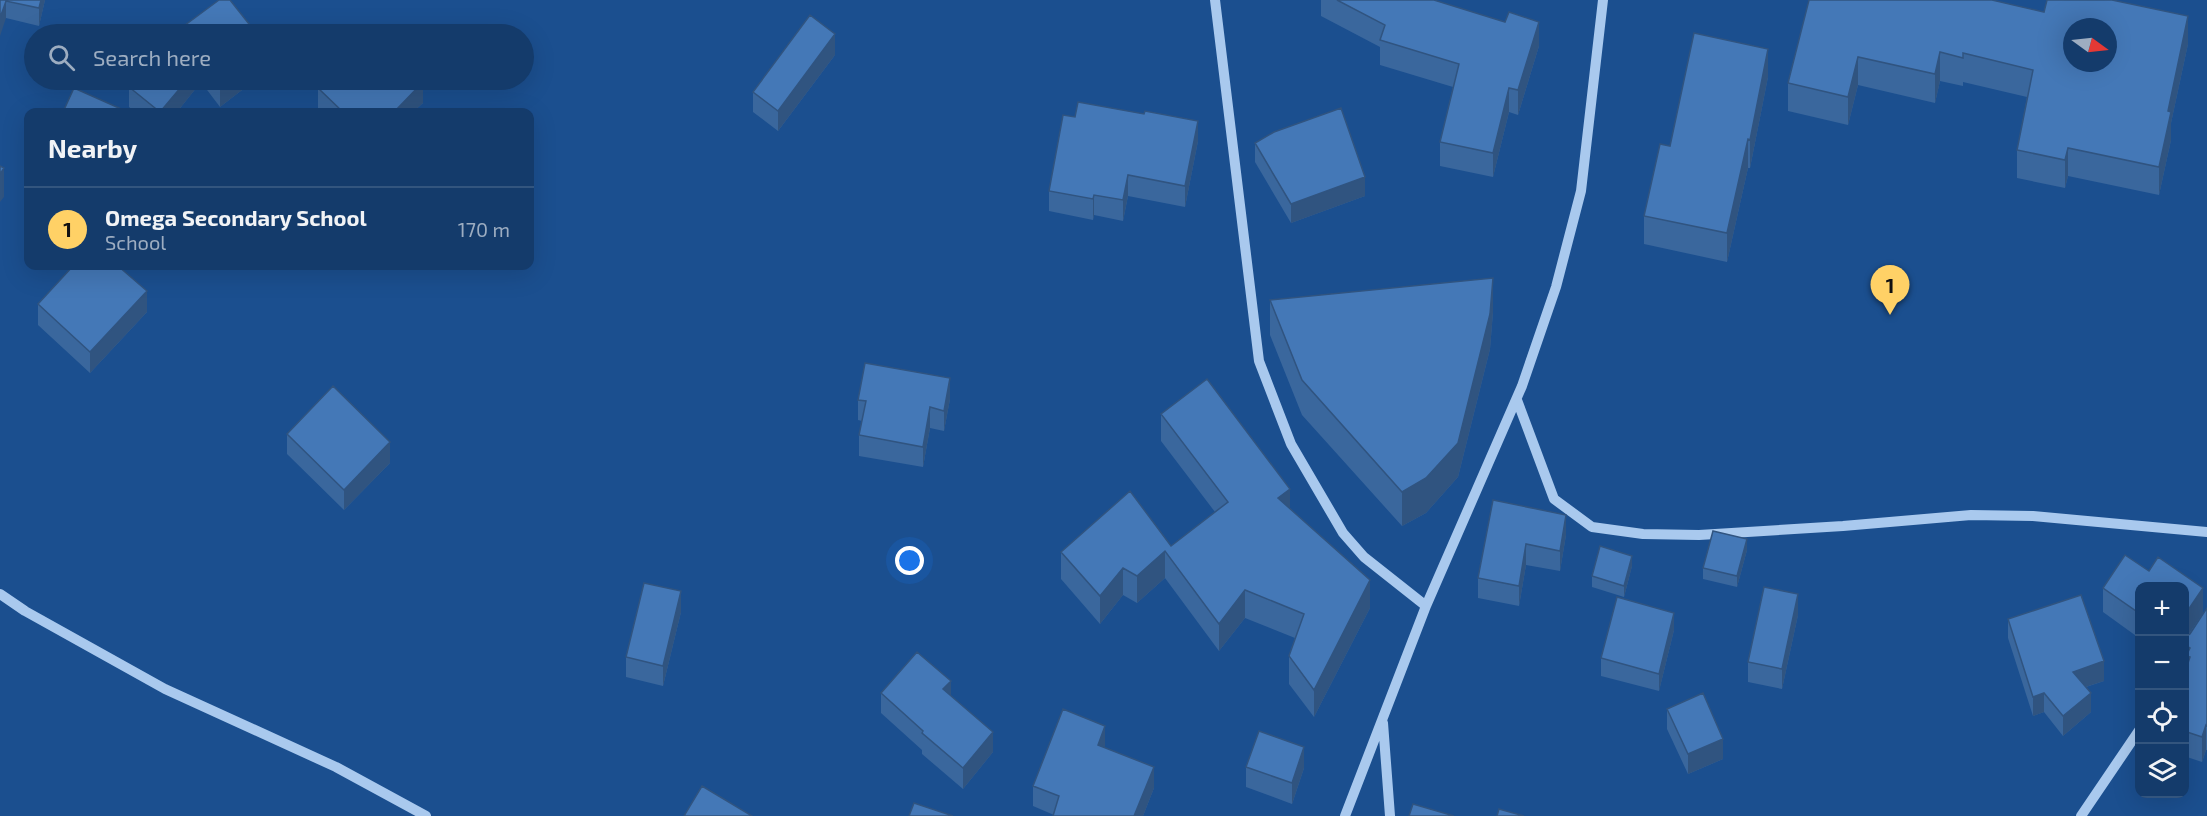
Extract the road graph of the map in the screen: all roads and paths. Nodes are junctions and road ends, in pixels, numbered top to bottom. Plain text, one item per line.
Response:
1 (1215, 0) edge
2 (1603, 0) edge
3 (1516, 400) junction
4 (2207, 532) edge
5 (0, 594) edge
6 (1426, 606) junction
7 (1382, 720) junction
8 (2135, 735) edge
9 (426, 816) edge
10 (1345, 816) edge
11 (1390, 816) edge
12 (2081, 816) edge

1 - 6 street
2 - 3 street
3 - 4 street
3 - 6 street
5 - 9 street
6 - 7 street
7 - 10 street
7 - 11 street
8 - 12 street

